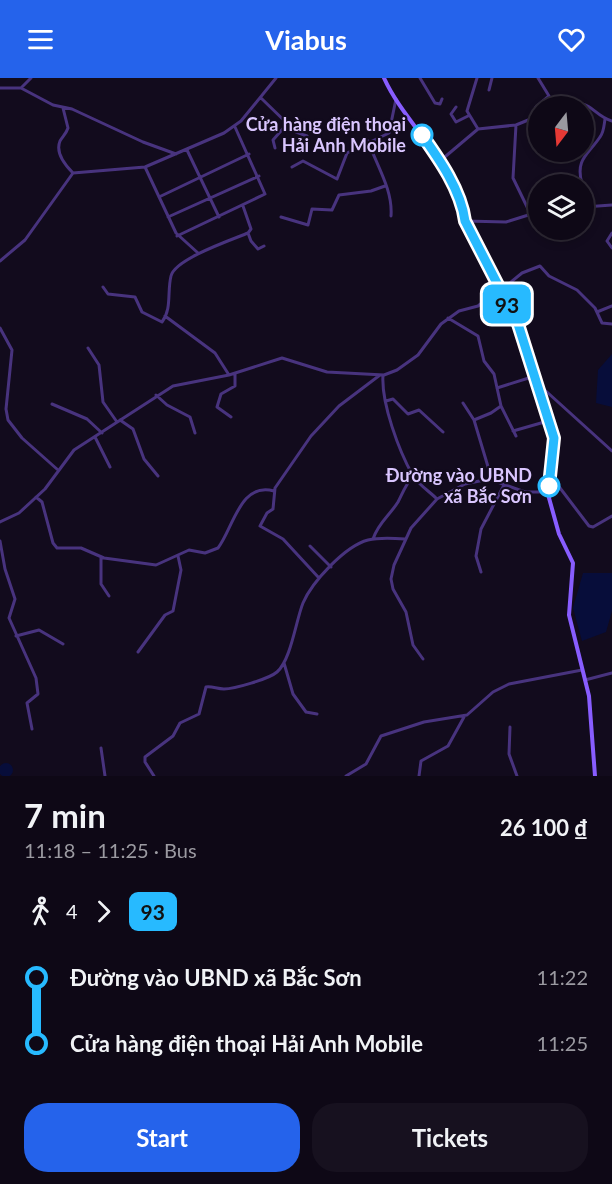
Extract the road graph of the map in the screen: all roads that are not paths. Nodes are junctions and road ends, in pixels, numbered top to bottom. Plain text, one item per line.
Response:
1 (31, 78) edge
2 (276, 78) edge
3 (384, 78) edge
4 (420, 78) edge
5 (477, 78) edge
6 (492, 78) edge
7 (538, 78) edge
8 (0, 88) edge
9 (21, 88) junction
10 (489, 90) dead end
11 (549, 96) edge
12 (261, 98) junction
13 (396, 99) junction
14 (442, 99) dead end
15 (456, 107) dead end
16 (63, 108) junction
17 (594, 109) edge
18 (468, 116) junction
19 (605, 119) junction
20 (528, 120) edge
21 (612, 121) edge
22 (287, 124) junction
23 (516, 125) junction
24 (235, 127) junction
25 (478, 129) junction
26 (306, 136) dead end
27 (368, 141) junction
28 (275, 148) dead end
29 (187, 150) junction
30 (178, 154) junction
31 (249, 154) junction
32 (440, 161) junction
33 (145, 166) junction
34 (292, 166) dead end
35 (74, 173) junction
36 (580, 174) edge
37 (259, 176) junction
38 (200, 177) junction
39 (385, 186) junction
40 (159, 197) junction
41 (210, 198) junction
42 (612, 205) edge
43 (243, 206) junction
44 (594, 206) edge
45 (528, 208) edge
46 (528, 215) edge
47 (392, 216) dead end
48 (168, 217) junction
49 (219, 217) junction
50 (280, 217) dead end
51 (465, 221) junction
52 (612, 232) edge
53 (248, 233) junction
54 (177, 236) junction
55 (264, 246) dead end
56 (612, 248) edge
57 (198, 253) junction
58 (0, 261) edge
59 (103, 287) dead end
60 (500, 289) junction
61 (612, 306) edge
62 (597, 312) junction
63 (165, 316) junction
64 (448, 318) junction
65 (612, 324) edge
66 (0, 328) edge
67 (88, 348) dead end
68 (235, 373) junction
69 (229, 375) junction
70 (382, 375) junction
71 (535, 379) junction
72 (497, 388) junction
73 (156, 395) junction
74 (386, 401) junction
75 (463, 403) dead end
76 (52, 404) dead end
77 (501, 406) junction
78 (231, 417) dead end
79 (474, 420) junction
80 (119, 421) junction
81 (548, 421) junction
82 (513, 431) junction
83 (443, 432) dead end
84 (102, 433) junction
85 (195, 433) dead end
86 (516, 436) dead end
87 (95, 437) junction
88 (612, 451) edge
89 (110, 467) dead end
90 (58, 470) junction
91 (158, 476) dead end
92 (414, 476) junction
93 (492, 480) junction
94 (550, 480) junction
95 (504, 485) junction
96 (274, 491) junction
97 (549, 492) junction
98 (36, 497) junction
99 (437, 499) junction
100 (612, 516) edge
101 (0, 522) edge
102 (373, 539) junction
103 (405, 539) junction
104 (0, 541) edge
105 (310, 546) dead end
106 (178, 556) junction
107 (101, 557) junction
108 (332, 567) junction
109 (481, 572) dead end
110 (319, 578) junction
111 (109, 596) dead end
112 (16, 636) junction
113 (63, 644) dead end
114 (138, 652) dead end
115 (423, 659) dead end
116 (283, 661) junction
117 (582, 670) junction
118 (612, 673) edge
119 (585, 680) junction
120 (317, 714) dead end
121 (464, 717) junction
122 (510, 727) dead end
123 (32, 729) dead end
124 (101, 748) dead end
125 (105, 776) edge
126 (154, 776) edge
127 (346, 776) edge
128 (419, 776) edge
129 (517, 776) edge
130 (595, 776) edge

1 - 9 street
2 - 12 street
3 - 13 street
4 - 14 street
5 - 18 street
6 - 10 street
7 - 11 street
8 - 9 street
9 - 16 street
12 - 22 street
12 - 24 street
13 - 27 street
13 - 32 street
15 - 18 street
16 - 30 street
16 - 35 street
17 - 19 street
18 - 25 street
19 - 21 street
19 - 36 street
20 - 23 street
22 - 26 street
22 - 28 street
23 - 25 street
23 - 45 street
24 - 29 street
24 - 31 street
25 - 32 street
27 - 34 street
27 - 39 street
29 - 30 street
29 - 38 street
30 - 33 street
31 - 37 street
31 - 38 street
32 - 51 street
33 - 35 street
33 - 40 street
35 - 58 street
37 - 41 street
37 - 43 street
38 - 40 street
38 - 41 street
39 - 47 street
39 - 50 street
40 - 48 street
41 - 48 street
41 - 49 street
42 - 44 street
43 - 49 street
43 - 53 street
46 - 51 street
48 - 54 street
49 - 54 street
51 - 60 street
52 - 56 street
53 - 55 street
53 - 57 street
54 - 57 street
57 - 63 street
59 - 63 street
60 - 62 street
60 - 64 street
60 - 71 street
61 - 62 street
62 - 65 street
63 - 69 street
64 - 70 street
64 - 72 street
66 - 90 street
67 - 80 street
68 - 69 street
68 - 70 street
68 - 78 street
69 - 73 street
70 - 74 street
70 - 96 street
71 - 72 street
71 - 81 street
71 - 88 street
72 - 77 street
73 - 80 street
73 - 85 street
74 - 83 street
74 - 92 street
75 - 79 street
76 - 84 street
77 - 79 street
77 - 82 street
79 - 93 street
80 - 84 street
80 - 91 street
81 - 82 street
81 - 94 street
82 - 86 street
84 - 87 street
87 - 89 street
87 - 90 street
90 - 98 street
92 - 99 street
92 - 102 street
93 - 95 street
93 - 99 street
94 - 97 street
94 - 100 street
95 - 97 street
95 - 109 street
96 - 106 street
96 - 110 street
97 - 117 street
98 - 101 street
98 - 107 street
99 - 103 street
102 - 103 street
102 - 108 street
103 - 115 street
104 - 112 street
105 - 108 street
106 - 107 street
106 - 114 street
107 - 111 street
108 - 110 street
110 - 116 street
112 - 113 street
112 - 123 street
116 - 120 street
116 - 126 street
117 - 119 street
117 - 121 street
118 - 119 street
119 - 130 street
121 - 127 street
121 - 128 street
122 - 129 street
124 - 125 street

